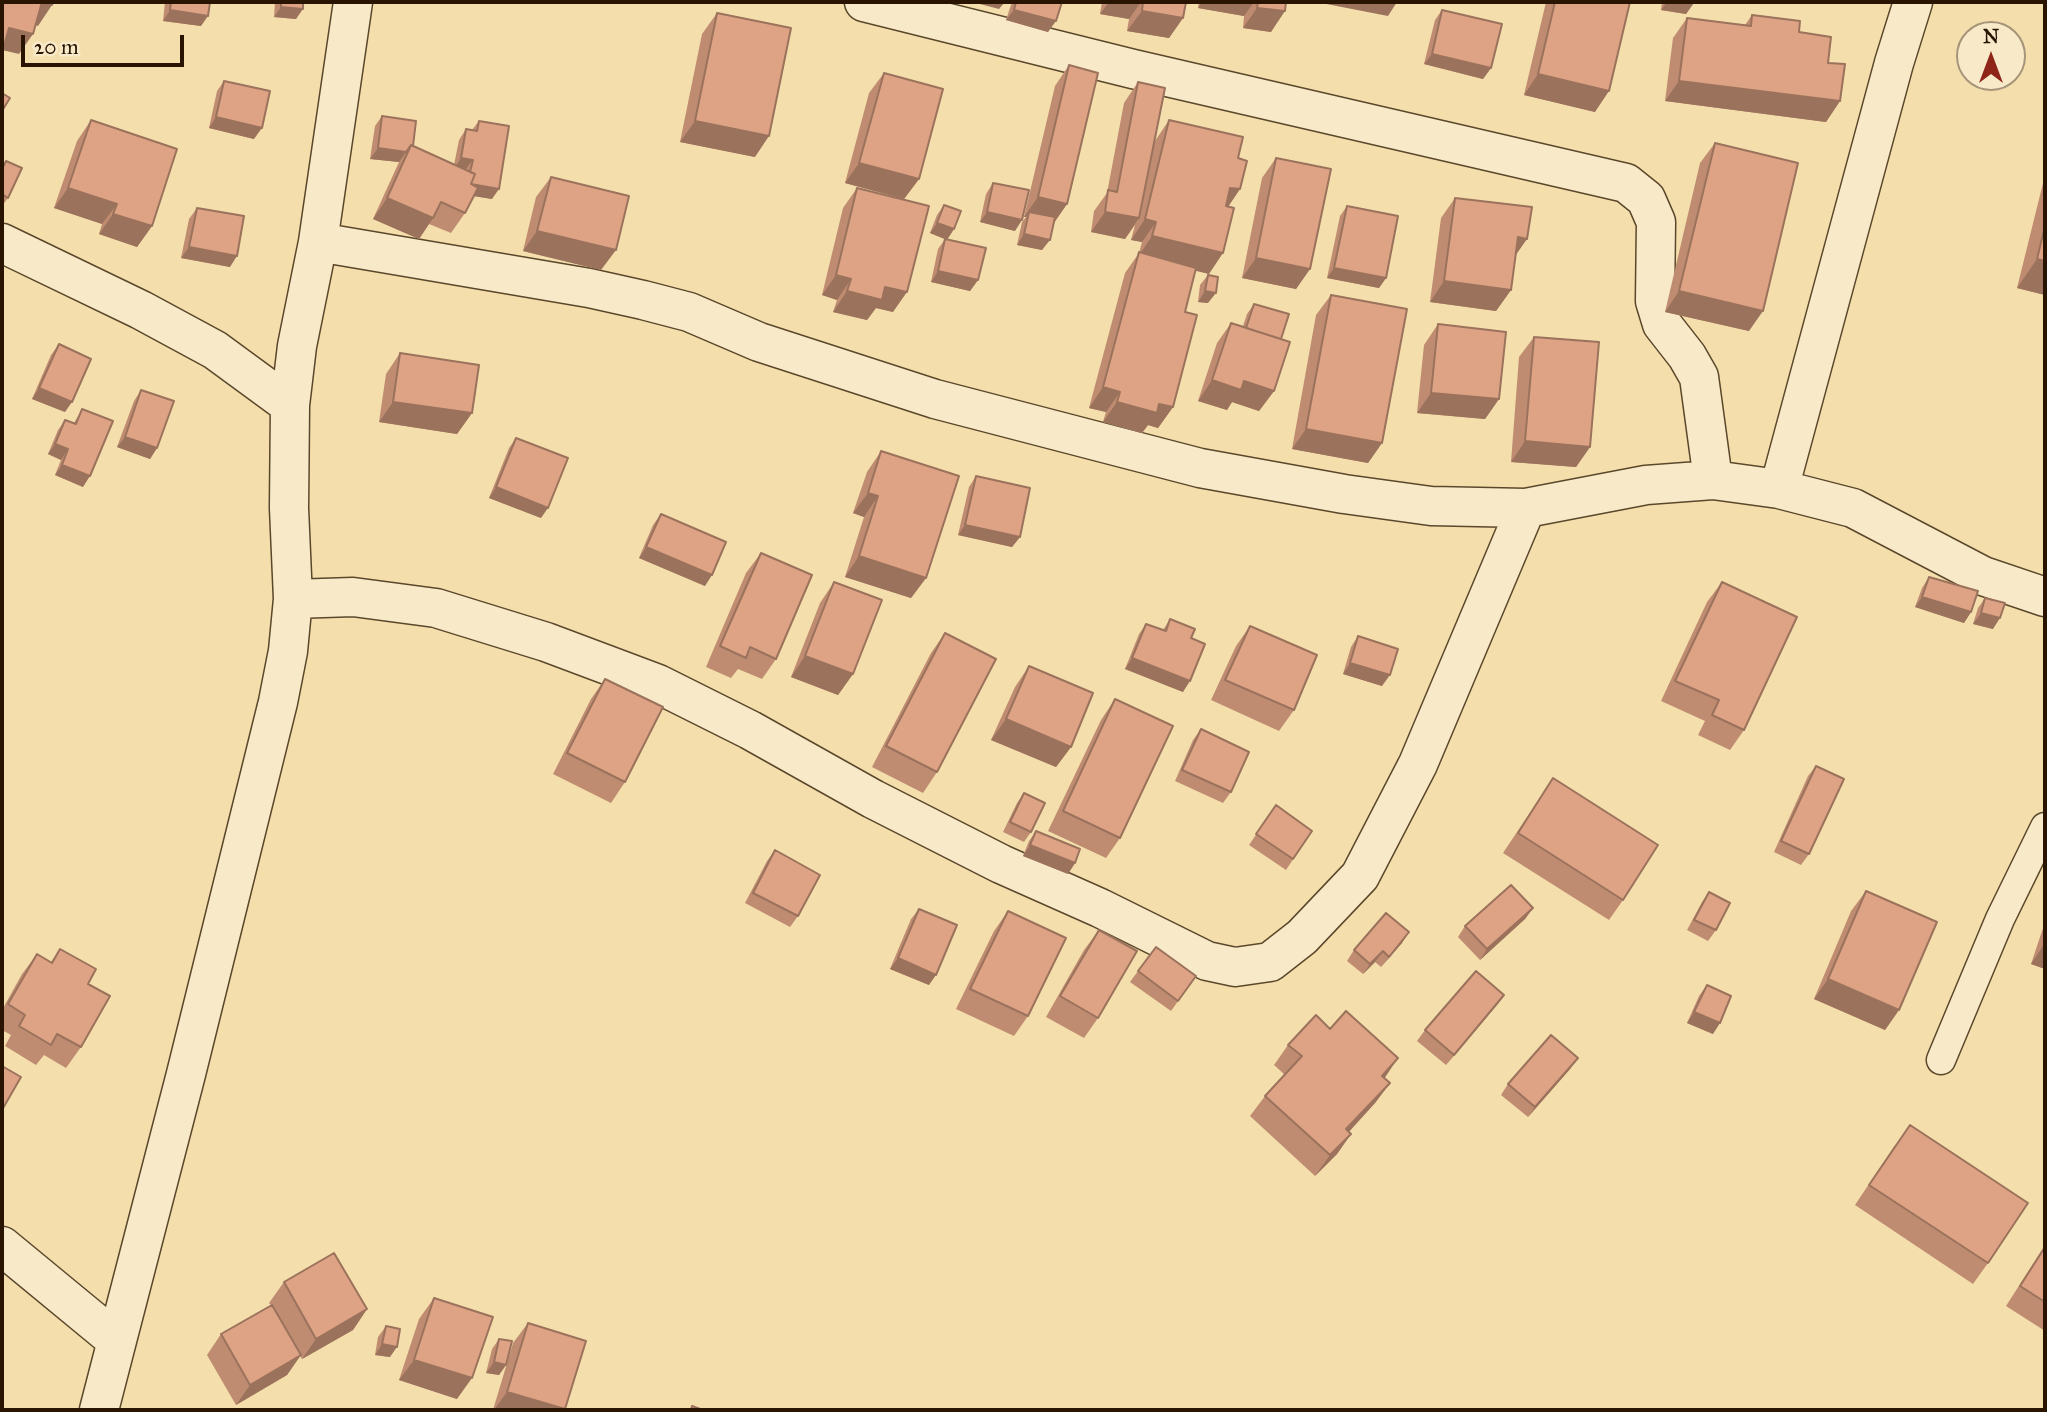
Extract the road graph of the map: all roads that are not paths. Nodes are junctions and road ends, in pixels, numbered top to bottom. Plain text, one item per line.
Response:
1 (353, 2) edge
2 (864, 2) edge
3 (1913, 2) edge
4 (318, 242) junction
5 (2, 243) edge
6 (290, 405) junction
7 (1713, 480) junction
8 (1779, 489) junction
9 (1526, 508) junction
10 (2045, 597) edge
11 (293, 599) junction
12 (2045, 827) edge
13 (1941, 1060) dead end
14 (2, 1246) edge
15 (116, 1340) junction
16 (99, 1410) edge

1 - 4 street
2 - 7 street
3 - 8 street
4 - 6 street
4 - 9 street
5 - 6 street
6 - 11 street
7 - 8 street
7 - 9 street
8 - 10 street
9 - 11 street
11 - 15 street
12 - 13 lane
14 - 15 street
15 - 16 street

